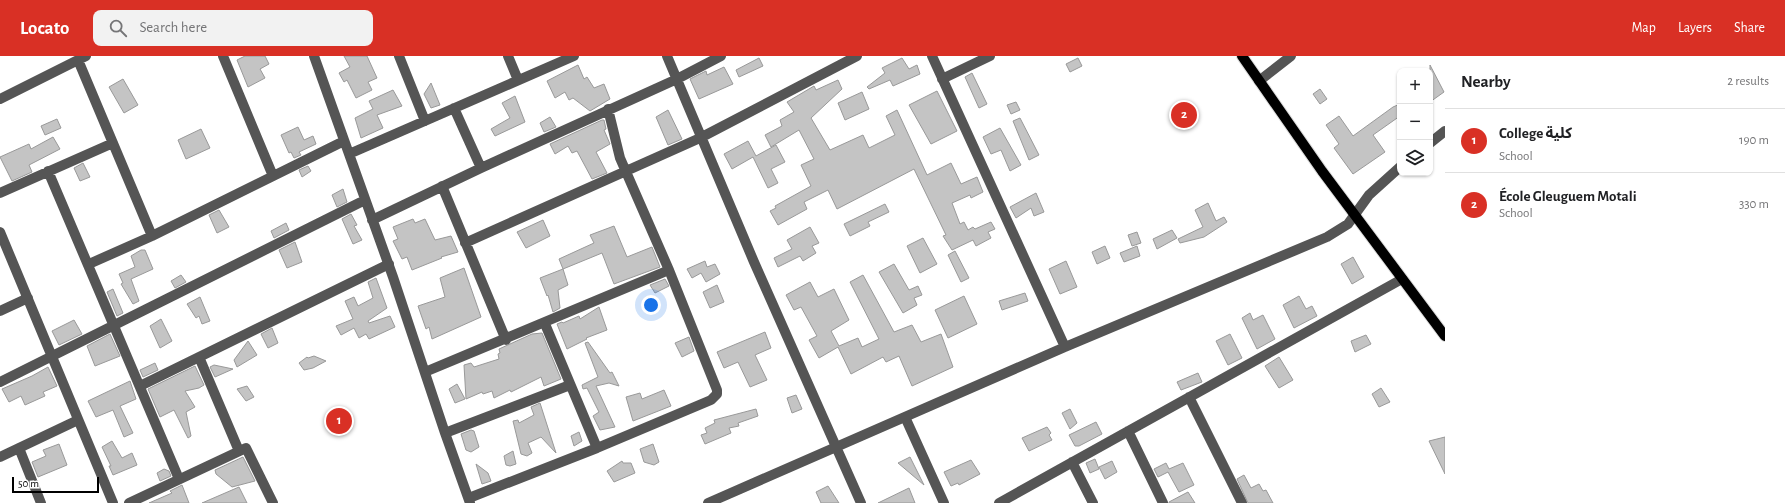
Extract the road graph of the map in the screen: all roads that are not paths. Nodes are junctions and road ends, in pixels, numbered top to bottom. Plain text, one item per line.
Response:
1 (223, 56) edge
2 (314, 56) edge
3 (399, 56) edge
4 (508, 56) edge
5 (574, 56) edge
6 (667, 56) edge
7 (721, 56) edge
8 (857, 56) edge
9 (932, 56) edge
10 (990, 56) edge
11 (1242, 56) edge
12 (1291, 56) edge
13 (82, 58) edge
14 (676, 79) junction
15 (942, 79) junction
16 (518, 80) junction
17 (1259, 81) junction
18 (0, 99) edge
19 (454, 108) junction
20 (608, 109) junction
21 (425, 121) junction
22 (1445, 131) edge
23 (700, 138) junction
24 (344, 141) junction
25 (1433, 141) edge
26 (113, 143) junction
27 (349, 154) junction
28 (481, 168) junction
29 (1397, 170) edge
30 (48, 171) junction
31 (626, 173) junction
32 (273, 176) junction
33 (442, 186) junction
34 (0, 193) edge
35 (365, 200) junction
36 (1355, 216) junction
37 (372, 220) junction
38 (0, 232) edge
39 (152, 236) junction
40 (465, 244) junction
41 (88, 264) junction
42 (388, 264) junction
43 (669, 270) junction
44 (1402, 279) junction
45 (28, 298) junction
46 (0, 311) edge
47 (545, 324) junction
48 (115, 326) junction
49 (1445, 336) edge
50 (506, 340) junction
51 (1065, 347) junction
52 (52, 357) junction
53 (199, 357) junction
54 (425, 372) junction
55 (0, 382) edge
56 (570, 385) junction
57 (140, 386) junction
58 (1189, 397) junction
59 (905, 417) junction
60 (78, 420) junction
61 (1128, 431) junction
62 (445, 433) junction
63 (19, 448) junction
64 (597, 448) junction
65 (835, 448) junction
66 (239, 451) junction
67 (0, 457) edge
68 (1072, 462) junction
69 (179, 479) junction
70 (1016, 493) junction
71 (469, 501) edge
72 (41, 503) edge
73 (113, 503) edge
74 (129, 503) edge
75 (273, 503) edge
76 (708, 503) edge
77 (861, 503) edge
78 (944, 503) edge
79 (999, 503) edge
80 (1022, 503) edge
81 (1093, 503) edge
82 (1163, 503) edge
83 (1242, 503) edge

1 - 32 street
2 - 24 street
3 - 21 street
4 - 16 street
5 - 16 street
6 - 14 street
7 - 14 street
8 - 23 street
9 - 15 street
10 - 15 street
11 - 17 main road
12 - 17 street
13 - 18 street
13 - 26 street
14 - 20 street
14 - 23 street
15 - 51 street
16 - 19 street
17 - 36 main road
19 - 21 street
19 - 28 street
20 - 28 street
20 - 31 street
21 - 27 street
22 - 25 street
23 - 31 street
23 - 65 street
24 - 27 street
24 - 32 street
26 - 30 street
26 - 39 street
27 - 35 street
28 - 33 street
29 - 36 street
30 - 34 street
30 - 41 street
31 - 40 street
31 - 43 street
32 - 39 street
33 - 37 street
33 - 40 street
35 - 37 street
35 - 48 street
36 - 44 main road
36 - 51 street
37 - 42 street
38 - 45 street
39 - 41 street
40 - 50 street
41 - 48 street
42 - 53 street
42 - 54 street
43 - 47 street
43 - 64 street
44 - 49 main road
44 - 58 street
45 - 46 street
45 - 52 street
47 - 50 street
47 - 56 street
48 - 52 street
48 - 57 street
50 - 54 street
51 - 59 street
52 - 55 street
52 - 60 street
53 - 57 street
53 - 66 street
54 - 62 street
56 - 62 street
56 - 64 street
57 - 69 street
58 - 61 street
58 - 83 street
59 - 65 street
59 - 78 street
60 - 63 street
60 - 73 street
61 - 68 street
61 - 82 street
62 - 71 street
63 - 67 street
63 - 72 street
64 - 71 street
65 - 76 street
65 - 77 street
66 - 69 street
66 - 75 street
68 - 70 street
68 - 81 street
69 - 74 street
70 - 79 street
70 - 80 street

